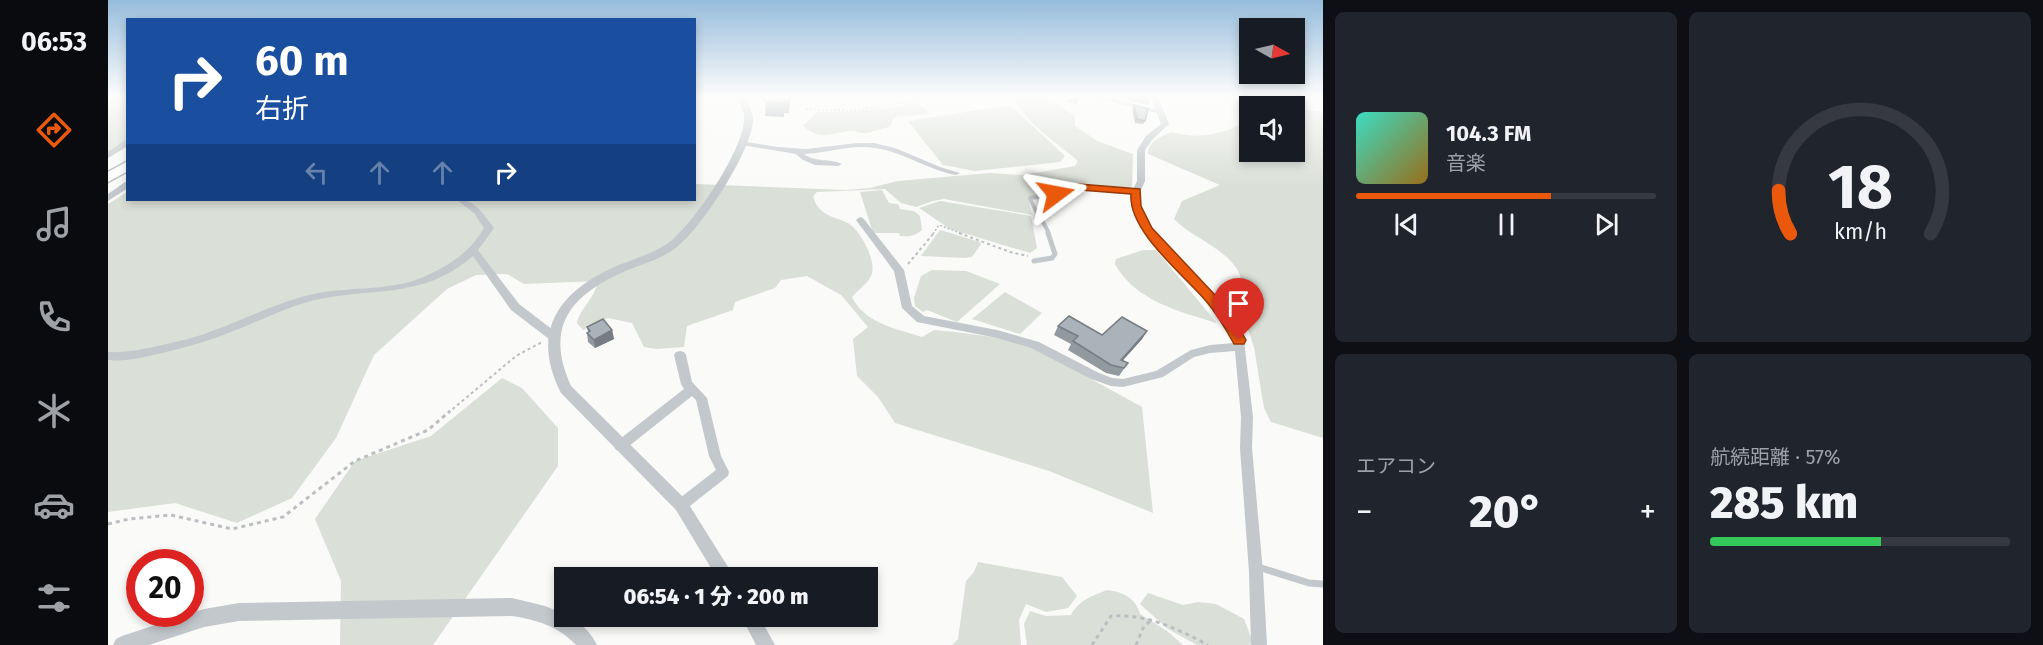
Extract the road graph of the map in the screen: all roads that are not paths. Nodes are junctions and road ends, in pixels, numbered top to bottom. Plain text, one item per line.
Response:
1 (748, 126) edge
2 (1163, 126) edge
3 (126, 143) edge
4 (742, 143) junction
5 (798, 151) junction
6 (108, 156) edge
7 (126, 156) edge
8 (838, 164) dead end
9 (126, 166) edge
10 (108, 168) edge
11 (956, 173) dead end
12 (108, 178) edge
13 (126, 185) edge
14 (1136, 191) junction
15 (108, 198) edge
16 (462, 201) edge
17 (860, 220) dead end
18 (474, 251) junction
19 (1032, 259) road end
20 (553, 336) junction
21 (1239, 347) junction
22 (680, 355) dead end
23 (108, 356) edge
24 (692, 389) junction
25 (620, 446) junction
26 (681, 505) junction
27 (1255, 566) junction
28 (720, 567) edge
29 (1323, 584) edge
30 (755, 627) edge
31 (122, 645) edge
32 (588, 645) edge
33 (766, 645) edge
34 (1258, 645) edge

1 - 4 street
2 - 14 street
3 - 6 street
4 - 5 street
4 - 20 street
5 - 8 street
5 - 11 street
7 - 10 highway
9 - 12 highway
13 - 15 street
14 - 19 lane
14 - 21 street
16 - 18 street
17 - 21 street
18 - 20 street
18 - 23 street
20 - 25 street
21 - 27 street
22 - 24 street
24 - 25 street
24 - 26 street
25 - 26 street
26 - 28 street
27 - 29 lane
27 - 34 street
30 - 33 street
31 - 32 street

